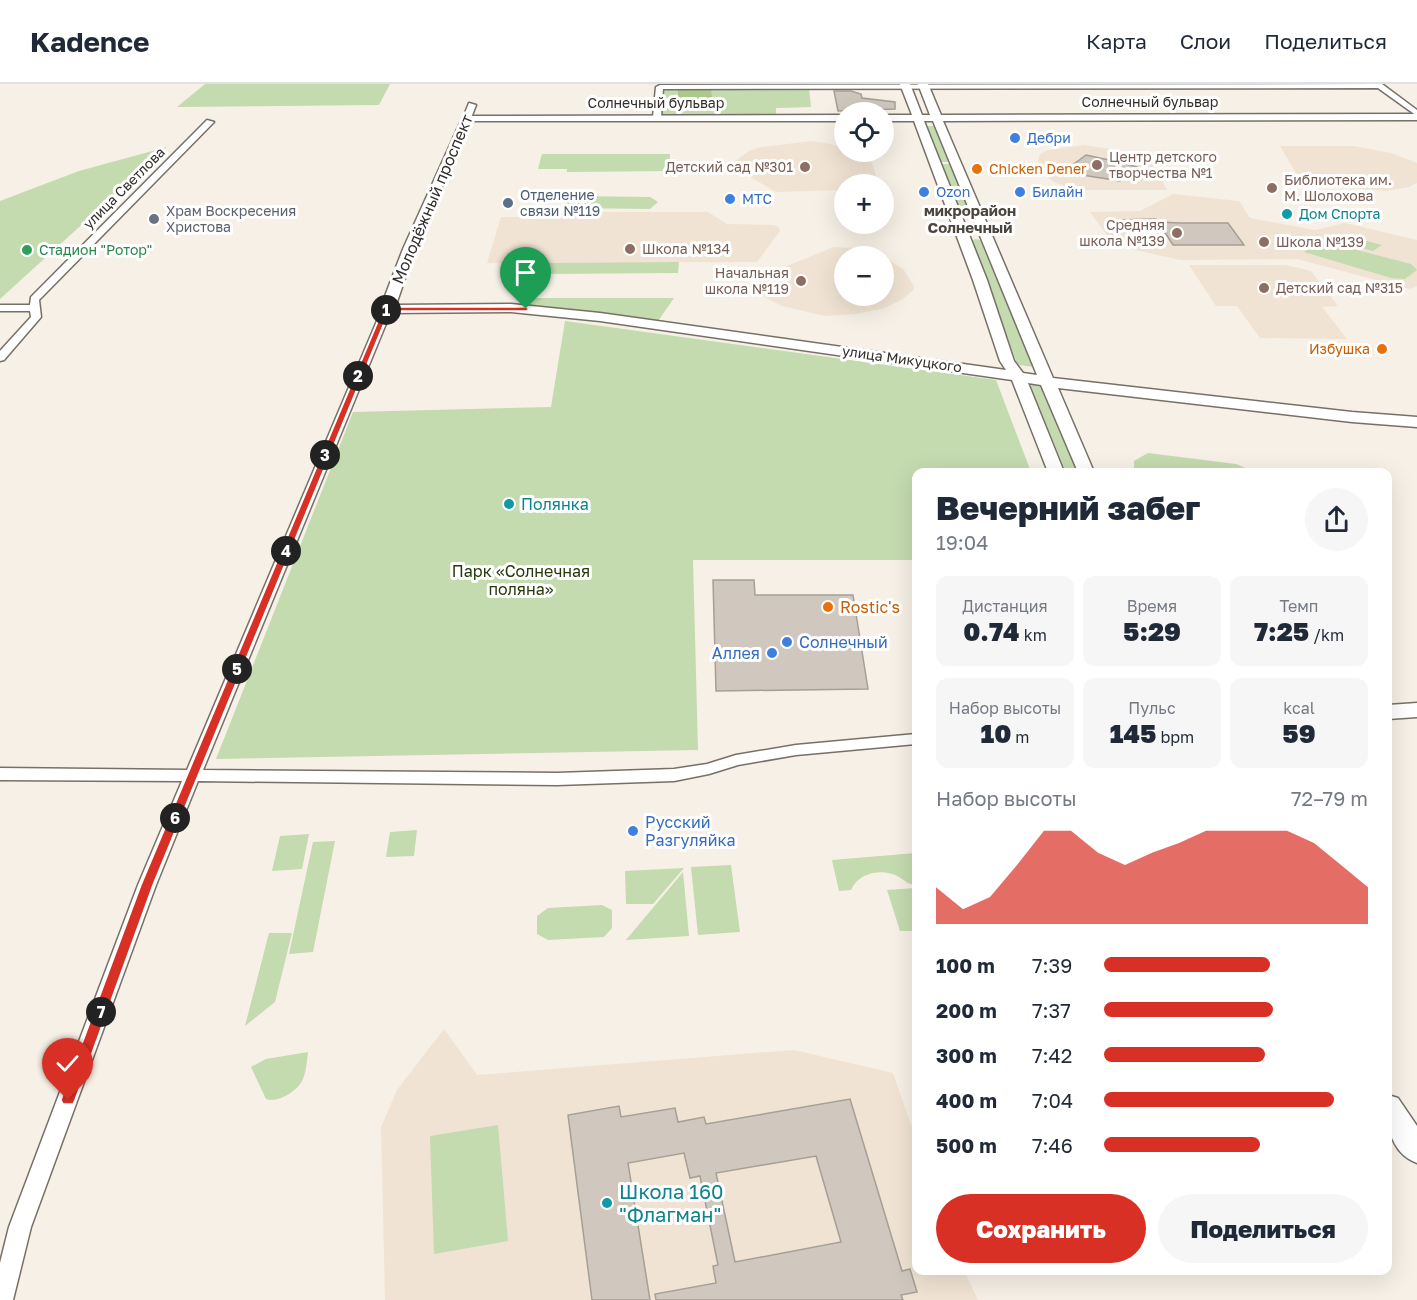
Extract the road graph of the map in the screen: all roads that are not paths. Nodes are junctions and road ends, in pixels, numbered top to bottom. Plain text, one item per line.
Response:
1 (906, 85) edge
2 (924, 85) edge
3 (1378, 85) edge
4 (472, 105) dead end
5 (1417, 116) edge
6 (657, 117) junction
7 (467, 118) junction
8 (834, 118) edge
9 (894, 118) edge
10 (917, 118) junction
11 (939, 118) junction
12 (210, 122) dead end
13 (963, 236) junction
14 (985, 236) junction
15 (0, 308) edge
16 (34, 308) junction
17 (387, 309) junction
18 (0, 358) edge
19 (1018, 376) junction
20 (1047, 381) junction
21 (1417, 422) edge
22 (1054, 468) edge
23 (1084, 468) edge
24 (1417, 710) edge
25 (1392, 712) edge
26 (912, 740) edge
27 (0, 774) edge
28 (192, 777) junction
29 (1392, 1113) edge
30 (1417, 1150) edge
31 (2, 1300) edge

1 - 2 street
1 - 6 street
1 - 10 main road
2 - 3 street
2 - 11 main road
3 - 5 street
4 - 7 street, Молодёжный проспект
5 - 11 main road, Солнечный бульвар
6 - 7 main road, Солнечный бульвар
6 - 8 main road, Солнечный бульвар
7 - 17 main road, Молодёжный проспект
9 - 10 main road, Солнечный бульвар
10 - 11 main road, Солнечный бульвар
10 - 13 main road
11 - 14 main road
12 - 16 street, улица Светлова
13 - 14 main road
13 - 19 main road
14 - 20 main road
15 - 16 street
16 - 18 street, улица Светлова
17 - 19 main road, улица Микуцкого
17 - 28 street, Молодёжный проспект
19 - 20 main road, улица Микуцкого
19 - 22 main road
20 - 21 main road, улица Микуцкого
20 - 23 main road
24 - 25 main road
26 - 28 street
27 - 28 street
28 - 31 street, Молодёжный проспект
29 - 30 main road

